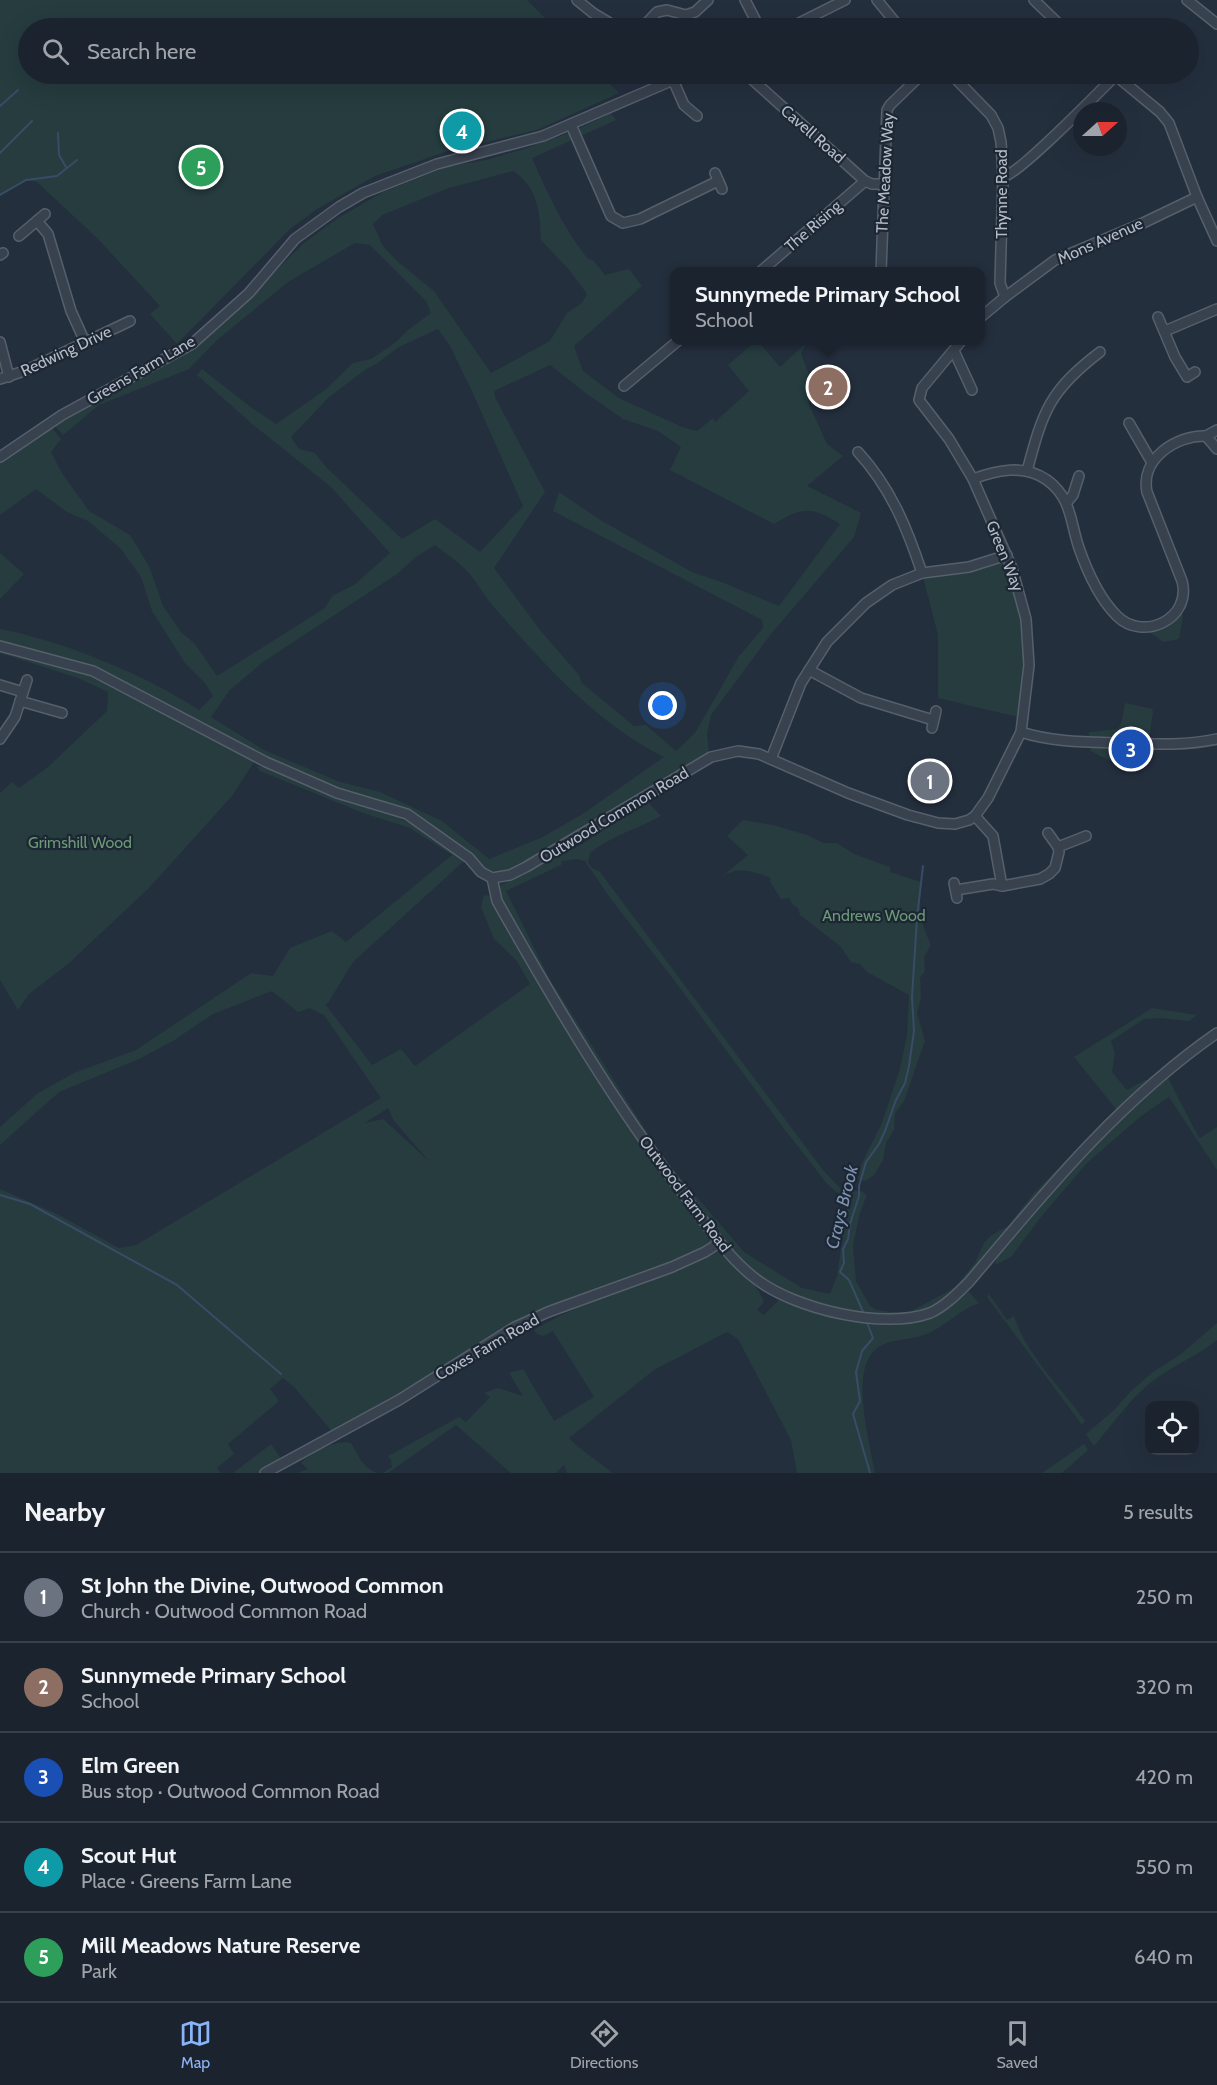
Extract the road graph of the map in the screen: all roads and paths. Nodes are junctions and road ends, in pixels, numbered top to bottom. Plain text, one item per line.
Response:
1 (577, 0) edge
2 (708, 0) edge
3 (745, 0) edge
4 (845, 0) edge
5 (877, 0) edge
6 (1034, 0) edge
7 (1187, 0) edge
8 (600, 18) edge
9 (651, 18) edge
10 (754, 18) edge
11 (809, 18) edge
12 (892, 18) edge
13 (1053, 18) edge
14 (1217, 24) edge
15 (664, 84) edge
16 (675, 84) edge
17 (757, 84) edge
18 (912, 84) edge
19 (962, 84) edge
20 (1105, 84) edge
21 (1127, 84) edge
22 (659, 86) joint
23 (697, 116) dead end
24 (571, 125) junction
25 (1003, 177) junction
26 (718, 181) dead end
27 (865, 181) junction
28 (884, 184) junction
29 (1197, 197) junction
30 (45, 214) dead end
31 (37, 221) junction
32 (19, 236) dead end
33 (1217, 241) edge
34 (766, 267) edge
35 (881, 267) edge
36 (1005, 297) junction
37 (1217, 309) edge
38 (985, 314) edge
39 (1158, 317) dead end
40 (130, 321) dead end
41 (1165, 331) junction
42 (0, 342) edge
43 (85, 342) junction
44 (673, 345) edge
45 (958, 345) edge
46 (954, 351) junction
47 (1100, 352) dead end
48 (1091, 359) junction
49 (1098, 368) dead end
50 (1195, 372) dead end
51 (4, 378) edge
52 (624, 386) dead end
53 (972, 390) dead end
54 (1129, 423) dead end
55 (1217, 429) edge
56 (1206, 436) junction
57 (1217, 449) edge
58 (858, 452) dead end
59 (0, 457) edge
60 (1151, 461) junction
61 (874, 470) junction
62 (1027, 471) junction
63 (1079, 476) dead end
64 (864, 477) dead end
65 (973, 479) junction
66 (1067, 502) junction
67 (1007, 555) junction
68 (922, 573) junction
69 (0, 646) edge
70 (809, 670) junction
71 (27, 680) dead end
72 (0, 685) edge
73 (22, 697) junction
74 (62, 713) dead end
75 (934, 720) dead end
76 (1021, 732) junction
77 (0, 739) edge
78 (1217, 739) edge
79 (771, 759) junction
80 (975, 816) junction
81 (1048, 833) dead end
82 (1086, 836) dead end
83 (1058, 847) junction
84 (492, 878) junction
85 (1002, 886) junction
86 (956, 890) dead end
87 (1217, 1033) edge
88 (719, 1243) junction
89 (266, 1473) edge

1 - 8 street
2 - 9 street
3 - 10 street
4 - 11 street
5 - 12 street
6 - 13 street
7 - 14 street
15 - 22 street, Greens Farm Lane
16 - 23 street
17 - 27 street, Cavell Road
18 - 28 street, The Meadow Way
19 - 25 street, Thynne Road
20 - 25 street
21 - 29 street
22 - 24 street, Greens Farm Lane
24 - 26 street
24 - 59 street, Greens Farm Lane
25 - 36 street, Thynne Road
27 - 28 street
27 - 34 street, The Rising
28 - 35 street, The Meadow Way
29 - 33 street
29 - 36 street, Mons Avenue
30 - 31 street
31 - 32 street
31 - 43 street
36 - 38 street, Mons Avenue
37 - 41 street
39 - 41 street
40 - 43 street, Redwing Drive
41 - 50 street
42 - 51 street
43 - 51 street, Redwing Drive
44 - 52 street
45 - 46 street
46 - 53 street
46 - 65 street, Green Way
47 - 48 street
48 - 49 street
48 - 62 street
54 - 60 street
55 - 56 street
56 - 57 street
56 - 60 street
58 - 61 street
60 - 66 street
61 - 64 street
61 - 68 street
62 - 65 street
62 - 66 street
63 - 66 street
65 - 67 street, Green Way
67 - 68 street
67 - 76 street, Green Way
68 - 70 street
69 - 84 street
70 - 75 street
70 - 79 street
71 - 73 street
72 - 73 street
73 - 74 street
73 - 77 street
76 - 78 street
76 - 80 street
79 - 80 street, Outwood Common Road
79 - 84 street, Outwood Common Road
80 - 85 street
81 - 83 street
82 - 83 street
83 - 85 street
84 - 88 street, Outwood Farm Road
85 - 86 street
87 - 88 street, Outwood Farm Road
88 - 89 street, Coxes Farm Road

